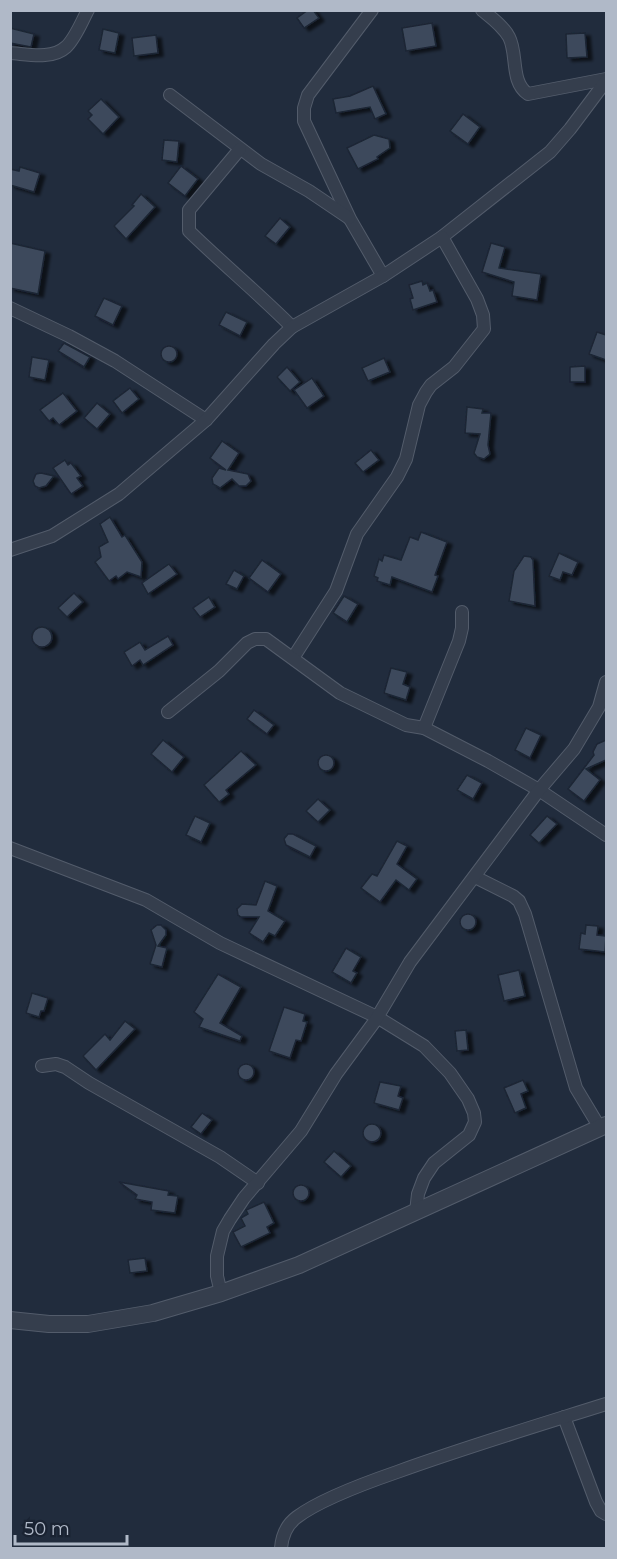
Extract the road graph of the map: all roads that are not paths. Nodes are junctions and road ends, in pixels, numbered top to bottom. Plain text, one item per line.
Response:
1 (88, 10) edge
2 (372, 10) edge
3 (482, 10) edge
4 (10, 53) edge
5 (606, 80) edge
6 (170, 95) dead end
7 (240, 149) junction
8 (350, 219) junction
9 (442, 237) junction
10 (383, 276) junction
11 (10, 308) edge
12 (292, 327) junction
13 (206, 420) junction
14 (10, 550) edge
15 (462, 612) dead end
16 (293, 658) junction
17 (606, 682) edge
18 (168, 712) dead end
19 (424, 728) junction
20 (539, 790) junction
21 (606, 835) edge
22 (10, 849) edge
23 (475, 877) junction
24 (377, 1017) junction
25 (42, 1066) dead end
26 (603, 1126) edge
27 (258, 1183) junction
28 (416, 1212) junction
29 (221, 1293) junction
30 (10, 1320) edge
31 (606, 1404) edge
32 (564, 1417) junction
33 (606, 1514) edge
34 (280, 1548) edge

1 - 4 street
2 - 8 street
3 - 5 street
5 - 9 street
6 - 7 street
7 - 8 street
7 - 12 street
8 - 10 street
9 - 10 street
9 - 16 street
10 - 12 street
11 - 13 street
12 - 13 street
13 - 14 street
15 - 19 street
16 - 18 street
16 - 19 street
17 - 20 street
19 - 20 street
20 - 21 street
20 - 23 street
22 - 24 street
23 - 24 street
23 - 26 street
24 - 27 street
24 - 28 street
25 - 27 street
26 - 28 street
27 - 29 street
28 - 29 street
29 - 30 street
31 - 32 street
32 - 33 street
32 - 34 street

